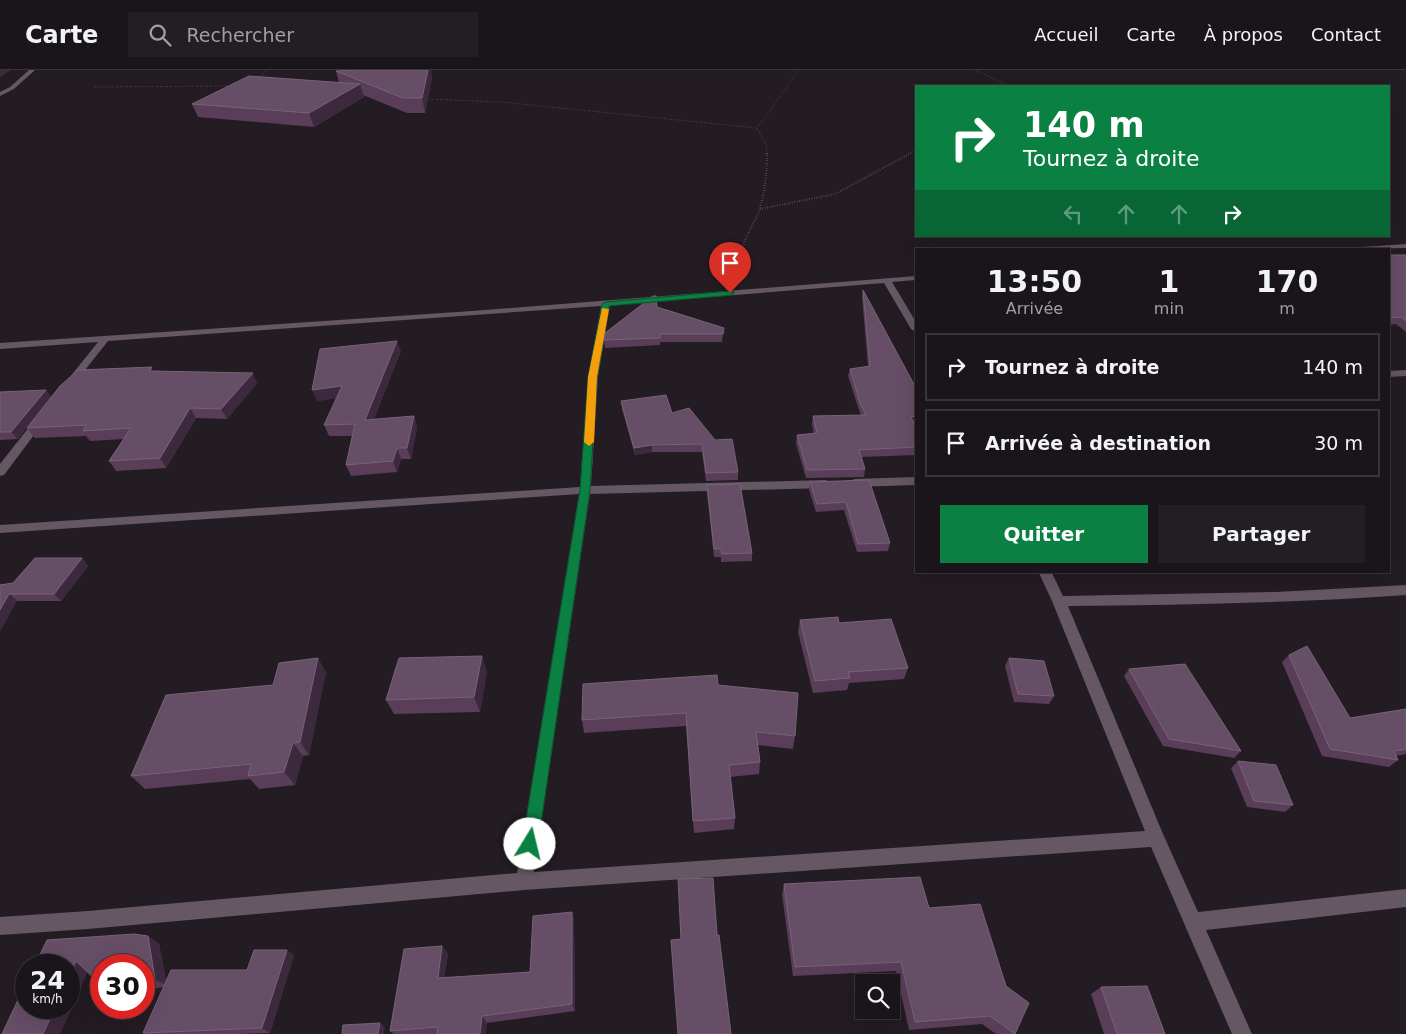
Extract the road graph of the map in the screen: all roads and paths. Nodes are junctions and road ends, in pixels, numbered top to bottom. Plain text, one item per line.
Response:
1 (32, 70) edge
2 (266, 70) edge
3 (799, 70) edge
4 (975, 70) edge
5 (256, 85) edge
6 (1007, 85) edge
7 (237, 86) edge
8 (95, 87) dead end
9 (0, 94) edge
10 (418, 99) edge
11 (757, 128) junction
12 (915, 151) edge
13 (759, 209) junction
14 (1406, 246) edge
15 (1377, 248) edge
16 (915, 278) edge
17 (887, 281) junction
18 (748, 292) junction
19 (606, 304) junction
20 (915, 327) edge
21 (105, 339) junction
22 (0, 346) edge
23 (1406, 373) edge
24 (1390, 374) edge
25 (62, 394) edge
26 (49, 409) edge
27 (0, 472) edge
28 (915, 481) edge
29 (585, 490) junction
30 (0, 529) edge
31 (1045, 573) edge
32 (1406, 590) edge
33 (1059, 601) junction
34 (1156, 838) junction
35 (524, 881) junction
36 (1406, 898) edge
37 (1192, 922) junction
38 (0, 926) edge
39 (1242, 1034) edge

1 - 9 street
2 - 5 path
3 - 11 path
4 - 6 path
7 - 8 path
10 - 11 path
11 - 13 path
12 - 13 path
13 - 18 path
14 - 15 street
16 - 17 street
17 - 18 street
17 - 20 street
18 - 19 street
19 - 21 street
19 - 29 street
21 - 22 street
21 - 25 street
23 - 24 street
26 - 27 street
28 - 29 street
29 - 30 street
29 - 35 street
31 - 33 street
32 - 33 street
33 - 34 street
34 - 35 street
34 - 37 street
35 - 38 street
36 - 37 street
37 - 39 street

